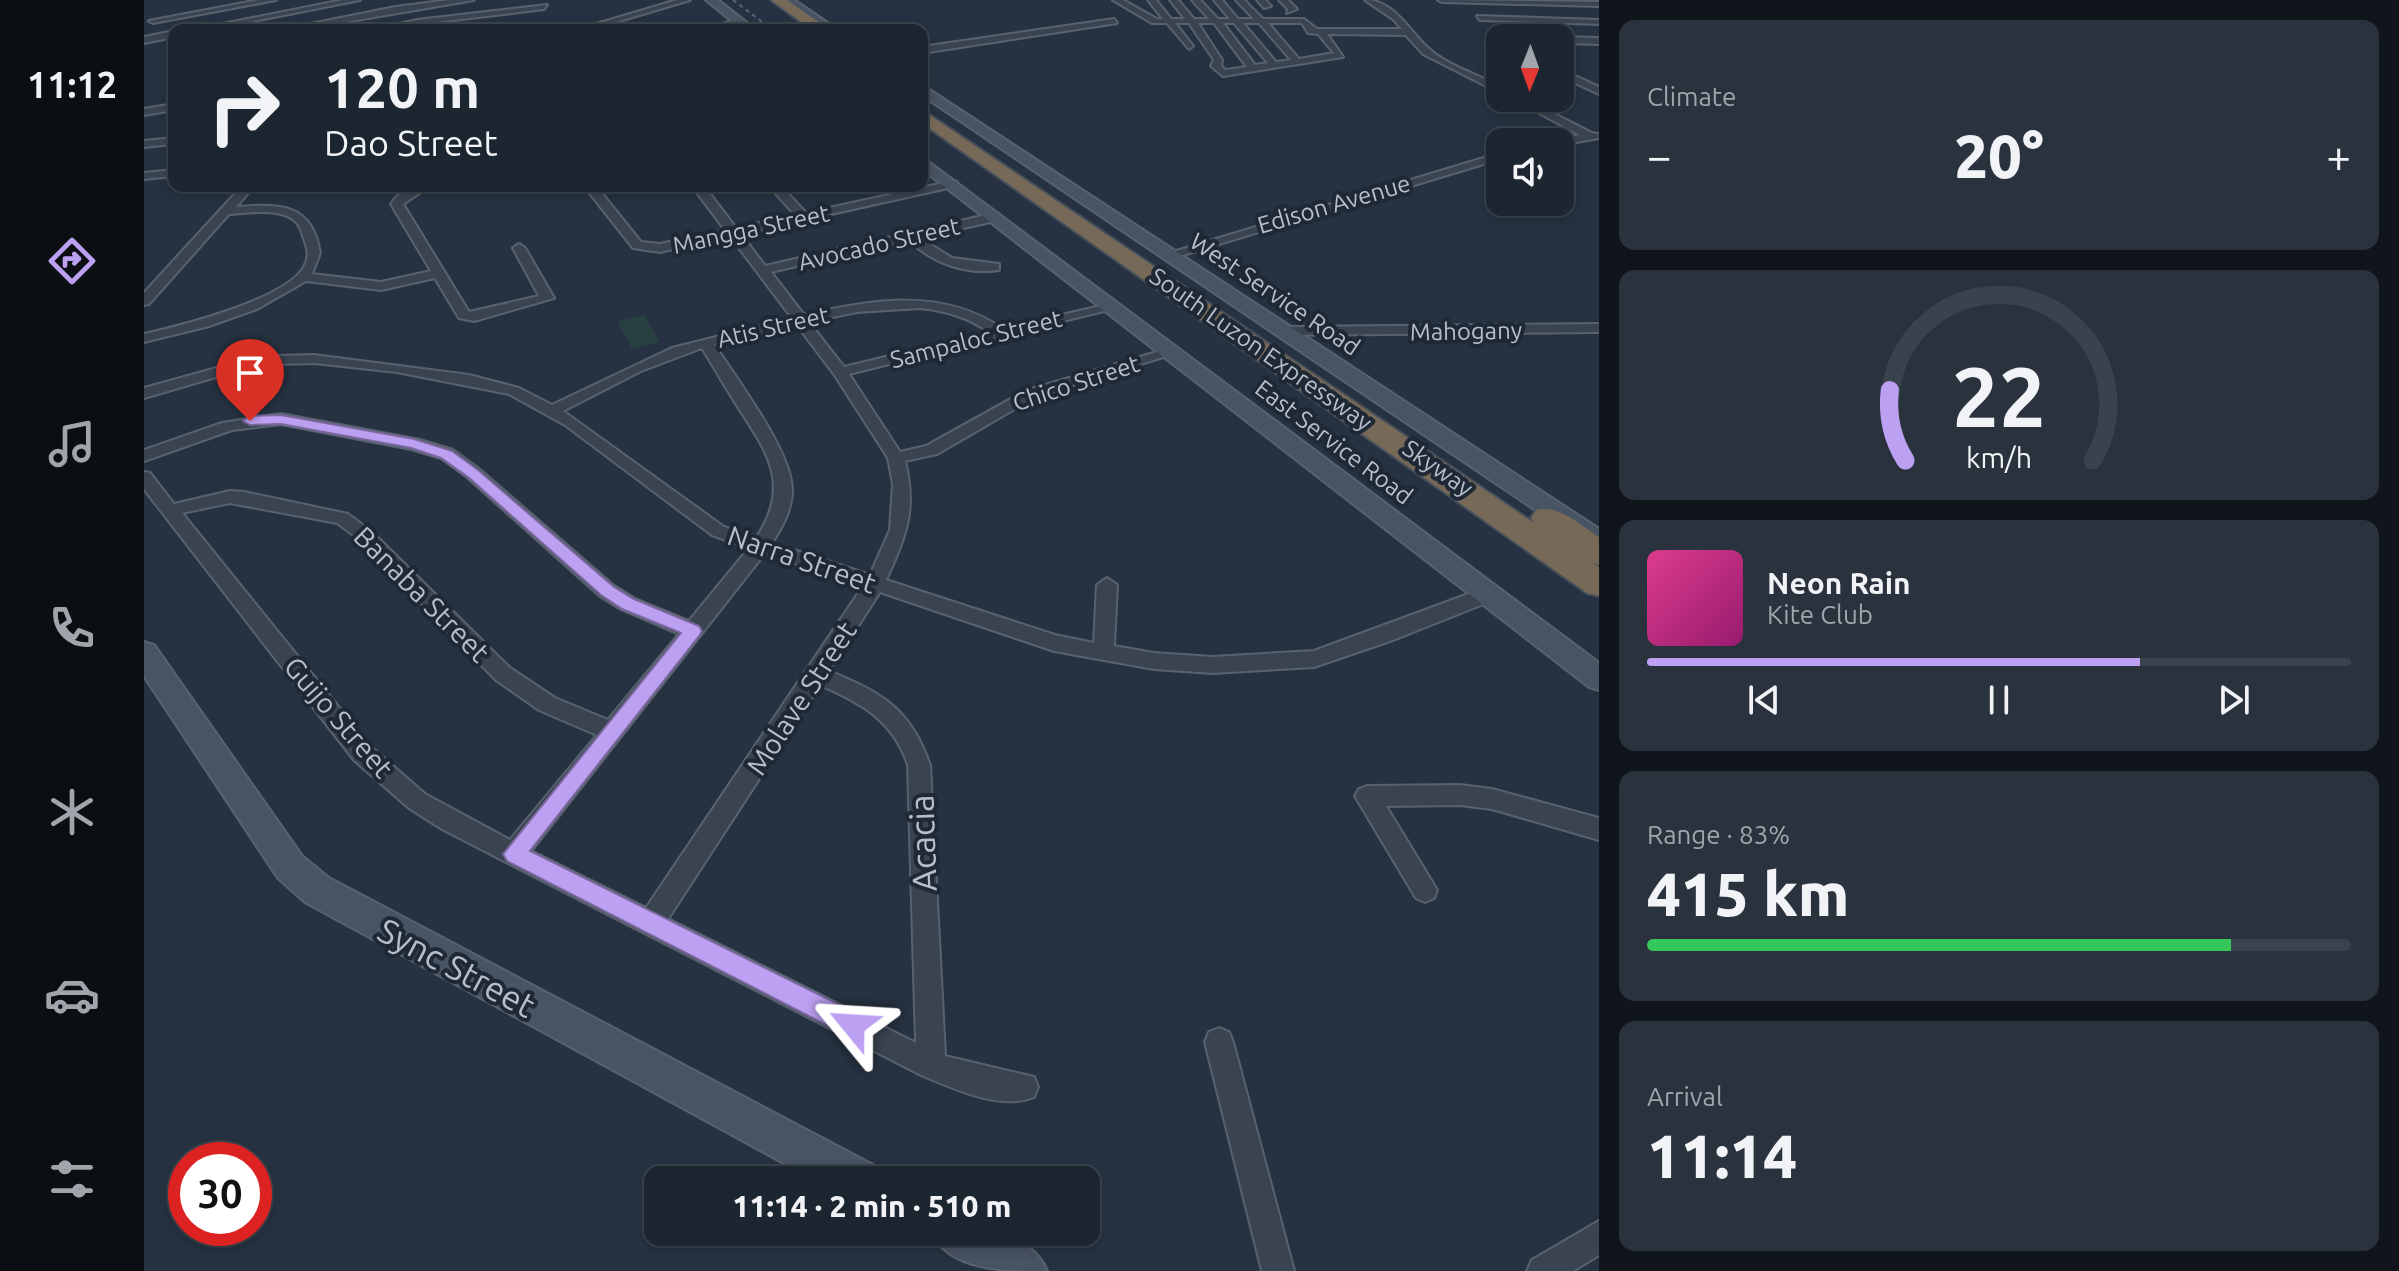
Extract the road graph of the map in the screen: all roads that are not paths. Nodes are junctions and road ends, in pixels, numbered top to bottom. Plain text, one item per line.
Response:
1 (272, 0) edge
2 (356, 0) edge
3 (470, 0) edge
4 (686, 0) edge
5 (711, 0) edge
6 (760, 0) edge
7 (775, 0) edge
8 (787, 0) edge
9 (1117, 0) edge
10 (1132, 0) edge
11 (1152, 0) edge
12 (1174, 0) edge
13 (1196, 0) edge
14 (1218, 0) edge
15 (1240, 0) edge
16 (1283, 0) edge
17 (1369, 0) edge
18 (1441, 0) edge
19 (193, 4) dead end
20 (403, 4) edge
21 (1599, 4) edge
22 (544, 7) edge
23 (1290, 11) dead end
24 (1140, 12) junction
25 (186, 15) junction
26 (149, 17) edge
27 (1480, 18) junction
28 (738, 21) junction
29 (1114, 21) dead end
30 (1170, 21) junction
31 (1192, 21) junction
32 (1238, 21) junction
33 (1262, 21) junction
34 (1215, 22) junction
35 (1599, 22) edge
36 (247, 24) edge
37 (312, 24) edge
38 (418, 24) edge
39 (433, 24) edge
40 (601, 24) edge
41 (728, 24) edge
42 (742, 24) edge
43 (794, 24) edge
44 (811, 24) edge
45 (823, 24) edge
46 (1486, 24) edge
47 (1271, 31) junction
48 (1318, 31) junction
49 (1341, 31) junction
50 (1408, 32) junction
51 (168, 35) edge
52 (144, 40) edge
53 (1574, 40) edge
54 (1599, 41) edge
55 (1306, 43) dead end
56 (1189, 46) dead end
57 (1356, 46) dead end
58 (928, 49) edge
59 (1320, 59) junction
60 (1298, 63) junction
61 (1275, 66) junction
62 (1253, 69) junction
63 (1574, 79) edge
64 (1486, 83) edge
65 (1599, 91) edge
66 (928, 93) edge
67 (928, 103) edge
68 (928, 103) edge
69 (168, 108) edge
70 (144, 112) edge
71 (1545, 112) edge
72 (928, 117) edge
73 (1595, 136) edge
74 (1574, 140) edge
75 (168, 142) edge
76 (144, 144) edge
77 (1486, 160) edge
78 (928, 166) edge
79 (168, 174) edge
80 (144, 176) edge
81 (953, 184) junction
82 (928, 190) edge
83 (242, 192) edge
84 (413, 192) edge
85 (595, 192) edge
86 (703, 192) edge
87 (780, 192) edge
88 (917, 192) edge
89 (225, 211) junction
90 (803, 217) junction
91 (995, 217) junction
92 (735, 233) junction
93 (911, 236) junction
94 (519, 248) dead end
95 (1169, 255) junction
96 (994, 267) dead end
97 (763, 270) junction
98 (440, 273) junction
99 (303, 277) junction
100 (144, 301) edge
101 (1113, 307) junction
102 (801, 320) junction
103 (1599, 328) edge
104 (1000, 333) junction
105 (1292, 336) junction
106 (1365, 336) junction
107 (1599, 337) edge
108 (144, 338) edge
109 (705, 342) junction
110 (1172, 352) junction
111 (840, 372) junction
112 (144, 393) edge
113 (554, 410) junction
114 (144, 456) edge
115 (896, 458) junction
116 (144, 477) edge
117 (172, 510) junction
118 (1599, 541) edge
119 (761, 546) junction
120 (1599, 553) edge
121 (1599, 560) edge
122 (1599, 582) edge
123 (875, 584) junction
124 (1107, 585) dead end
125 (1489, 594) junction
126 (693, 631) junction
127 (144, 653) edge
128 (1104, 654) junction
129 (817, 675) junction
130 (1599, 679) edge
131 (611, 731) junction
132 (1599, 829) edge
133 (514, 854) junction
134 (1425, 890) dead end
135 (652, 922) junction
136 (1219, 1042) dead end
137 (931, 1065) junction
138 (1024, 1087) dead end
139 (832, 1166) edge
140 (1599, 1237) edge
141 (978, 1246) edge
142 (1024, 1271) edge
143 (1278, 1271) edge
144 (1543, 1271) edge

1 - 25 street
2 - 36 street
3 - 20 street
4 - 40 street
5 - 28 main road
6 - 43 highway
7 - 44 highway
8 - 45 main road
9 - 24 street
10 - 24 street
11 - 30 street
12 - 31 street
13 - 34 street
14 - 32 street
15 - 33 street
16 - 23 street
17 - 50 street
18 - 21 street
18 - 27 street
19 - 25 street
20 - 37 street
20 - 38 street
22 - 39 street
24 - 30 street
25 - 26 street
27 - 35 street
27 - 46 street
28 - 41 street
28 - 42 main road
29 - 58 street
30 - 31 street
30 - 56 street
31 - 34 street
31 - 62 street
32 - 33 street
32 - 34 street
32 - 61 street
33 - 47 street
33 - 48 street
34 - 62 street
47 - 48 street
47 - 60 street
48 - 49 street
48 - 59 street
49 - 50 street
49 - 57 street
50 - 64 street
51 - 52 street
53 - 54 street
55 - 59 street
59 - 60 street
60 - 61 street
61 - 62 street
63 - 65 street
66 - 95 main road, West Service Road
67 - 120 highway, South Luzon Expressway
68 - 121 highway, Skyway
69 - 70 street
71 - 73 street
72 - 122 highway, South Luzon Expressway
73 - 74 street
75 - 76 street
77 - 95 street, Edison Avenue
78 - 81 main road, East Service Road
79 - 80 street
81 - 82 street, Mangga Street
81 - 91 main road, East Service Road
83 - 89 street
84 - 98 street
85 - 92 street, Mangga Street
86 - 92 street, Molave Street
87 - 90 street
88 - 90 street, Mangga Street
89 - 99 street
89 - 100 street
90 - 92 street, Mangga Street
91 - 93 street, Avocado Street
91 - 101 main road, East Service Road
92 - 97 street, Molave Street
93 - 96 street
93 - 97 street, Avocado Street
94 - 98 street
95 - 105 main road, West Service Road
97 - 102 street, Molave Street
98 - 99 street
99 - 108 street
101 - 104 street, Sampaloc Street
101 - 110 main road, East Service Road
102 - 104 street, Atis Street
102 - 109 street, Atis Street
102 - 111 street, Molave Street
103 - 106 street, Mahogany
104 - 111 street, Sampaloc Street
105 - 106 street, Mahogany
105 - 118 main road, West Service Road
106 - 107 street, Mahogany
109 - 113 street, Atis Street
109 - 119 street
110 - 115 street, Chico Street
110 - 125 main road, East Service Road
111 - 115 street, Molave Street
112 - 113 street, Narra Street
113 - 119 street, Narra Street
114 - 126 street
115 - 123 street, Molave Street
116 - 117 street, Guijo Street
117 - 131 street, Banaba Street
117 - 133 street, Guijo Street
119 - 123 street, Narra Street
119 - 126 street
123 - 128 street, Narra Street
123 - 129 street, Molave Street
124 - 128 street
125 - 128 street, Narra Street
125 - 130 main road, East Service Road
126 - 131 street
127 - 139 main road, Sync Street
129 - 135 street, Molave Street
129 - 137 street, Acacia
131 - 133 street
132 - 134 street
133 - 135 street, Guijo Street
135 - 137 street, Guijo Street
136 - 143 street
137 - 138 street, Guijo Street
140 - 144 street
141 - 142 main road

